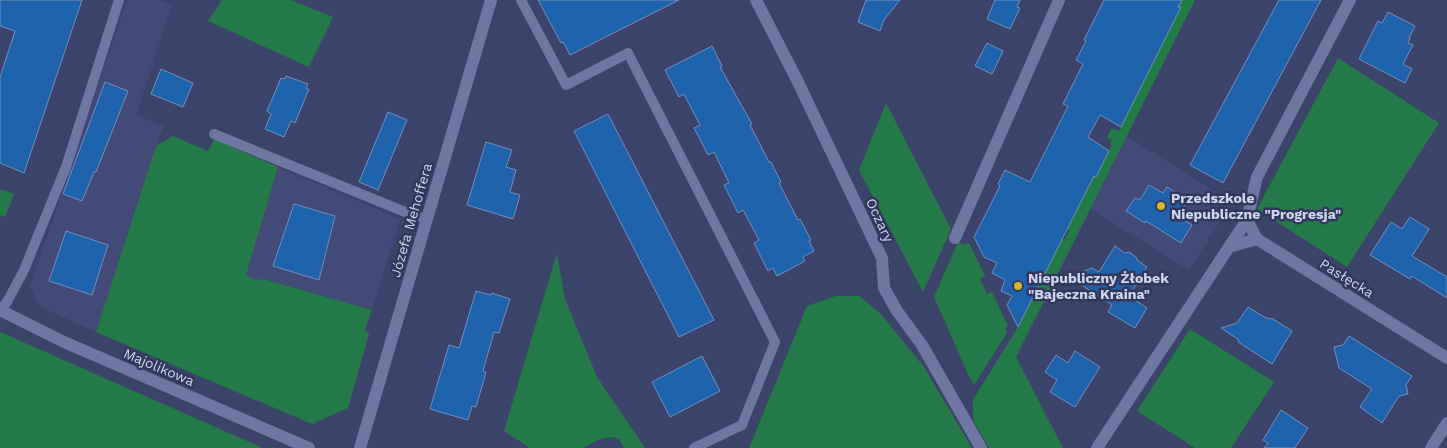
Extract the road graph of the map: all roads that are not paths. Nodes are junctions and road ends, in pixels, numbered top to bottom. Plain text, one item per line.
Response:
1 (119, 0) edge
2 (491, 0) edge
3 (522, 0) edge
4 (756, 0) edge
5 (1059, 0) edge
6 (1350, 0) edge
7 (214, 134) dead end
8 (426, 219) junction
9 (1247, 220) junction
10 (955, 238) dead end
11 (1257, 239) junction
12 (1229, 248) junction
13 (0, 310) edge
14 (1447, 358) edge
15 (1447, 423) edge
16 (309, 448) edge
17 (360, 448) edge
18 (694, 448) edge
19 (981, 448) edge
20 (1096, 448) edge
21 (1431, 448) edge

1 - 13 lane
2 - 8 street, Józefa Mehoffera
3 - 18 lane
4 - 19 street, Oczary
5 - 10 street
6 - 9 street
7 - 8 lane
8 - 17 street, Józefa Mehoffera
9 - 11 street
9 - 12 street
11 - 12 street
11 - 14 street, Pasłęcka
12 - 20 street
13 - 16 street, Majolikowa
15 - 21 street

